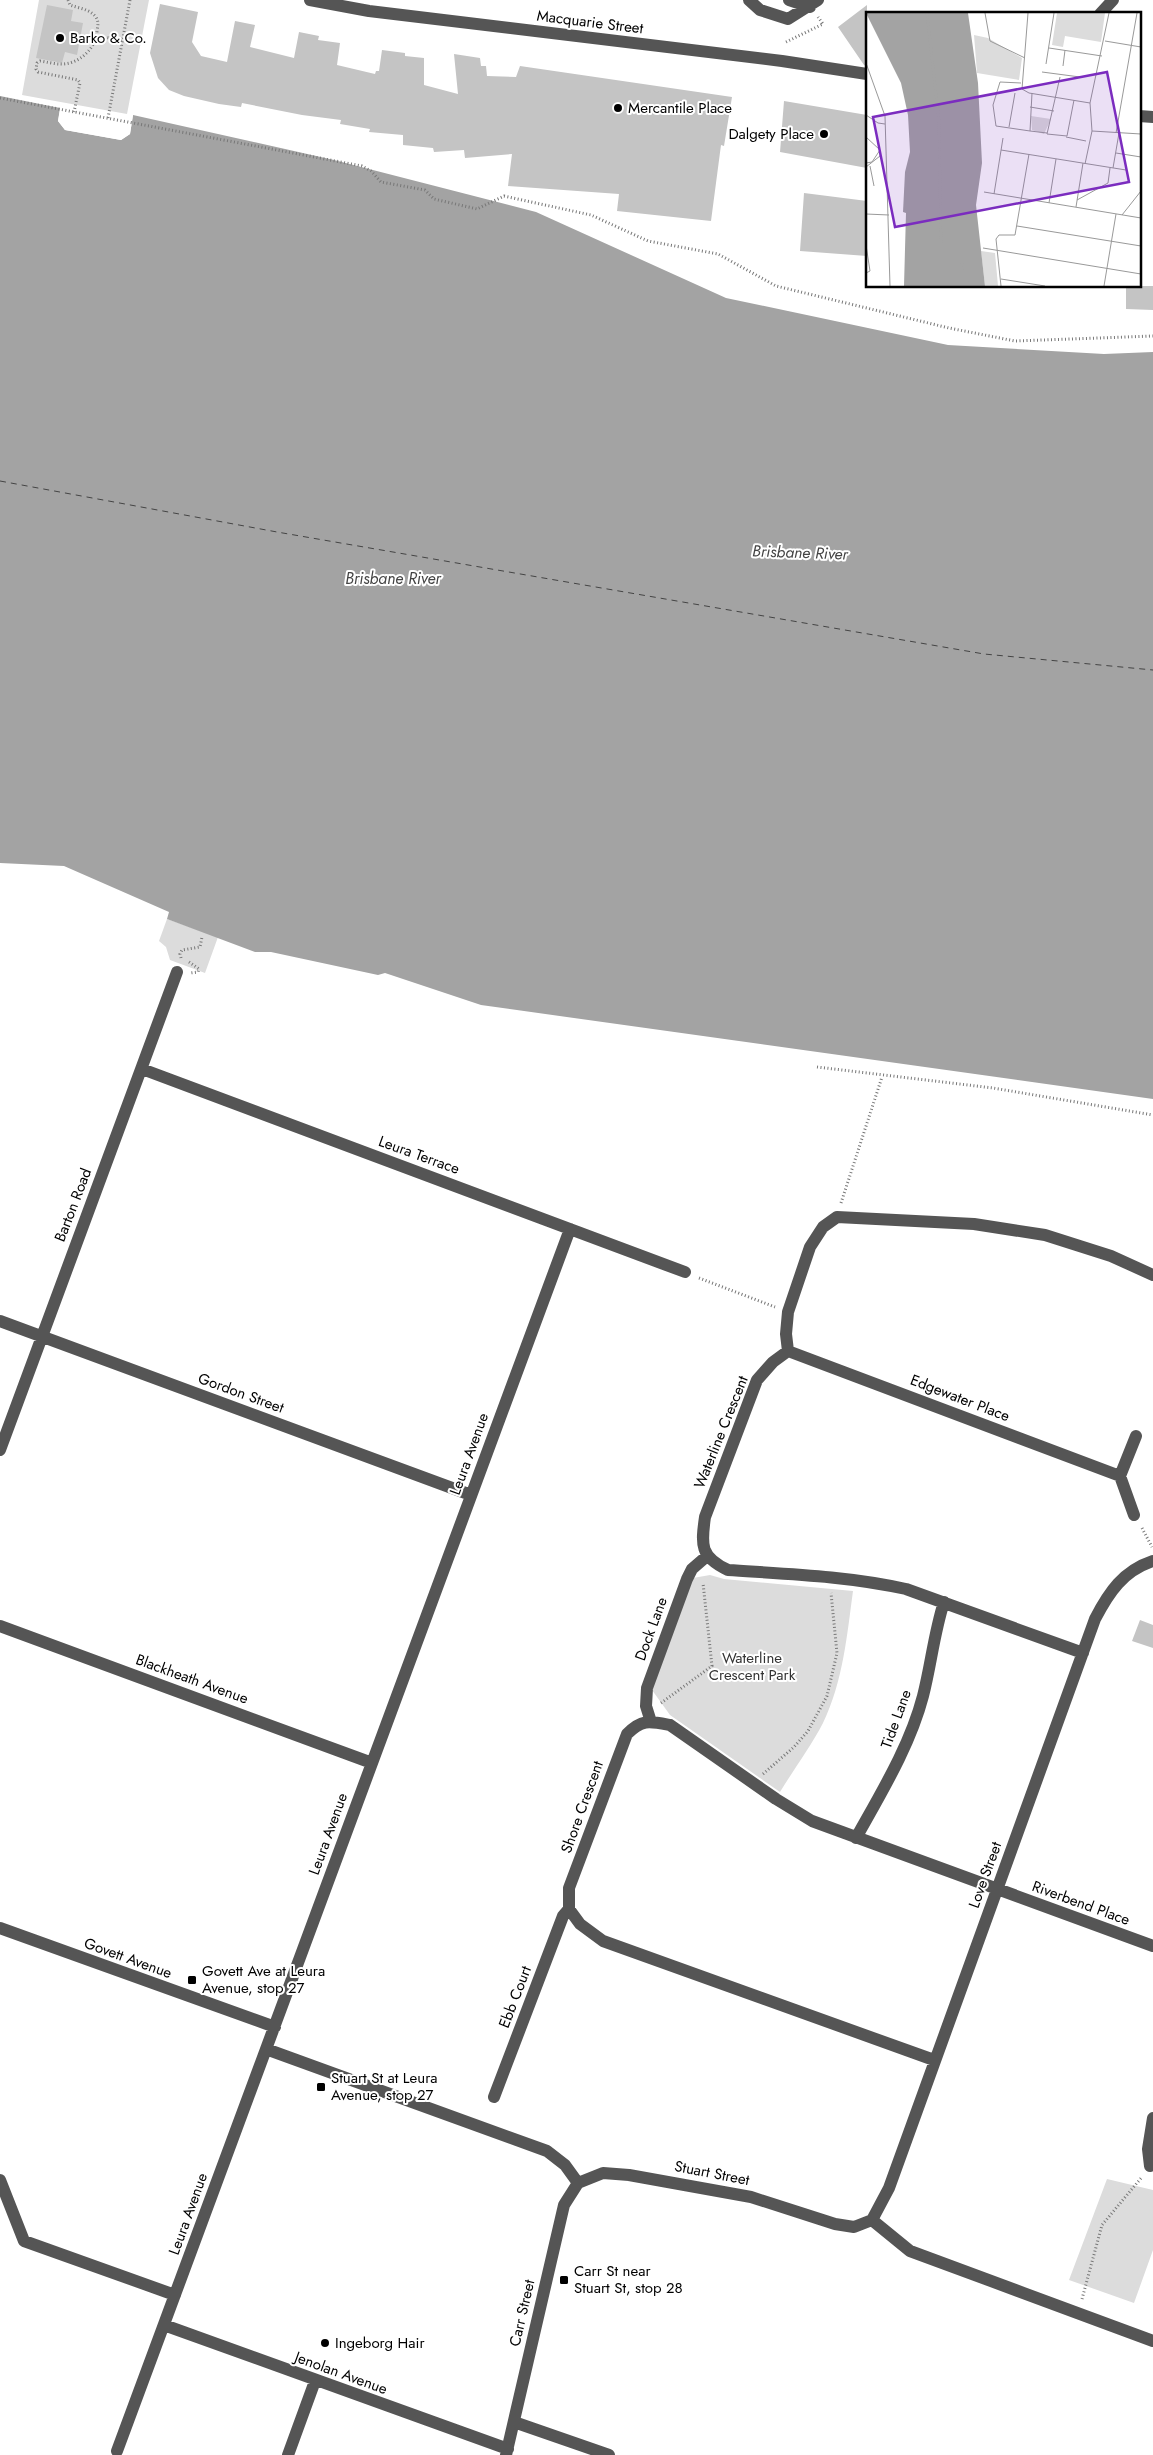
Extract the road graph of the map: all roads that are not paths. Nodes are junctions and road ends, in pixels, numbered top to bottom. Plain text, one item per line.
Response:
1 (310, 0) edge
2 (749, 0) edge
3 (789, 0) edge
4 (1113, 0) edge
5 (814, 3) edge
6 (1102, 12) edge
7 (866, 74) edge
8 (1140, 116) edge
9 (1153, 117) edge
10 (177, 972) dead end
11 (142, 1069) junction
12 (570, 1229) junction
13 (685, 1272) road end
14 (1153, 1275) edge
15 (0, 1321) edge
16 (42, 1336) junction
17 (788, 1351) junction
18 (1136, 1436) dead end
19 (0, 1450) edge
20 (1120, 1476) junction
21 (471, 1495) junction
22 (1134, 1514) road end
23 (707, 1556) junction
24 (1153, 1561) edge
25 (944, 1602) junction
26 (0, 1626) edge
27 (1083, 1653) junction
28 (650, 1717) junction
29 (372, 1763) junction
30 (856, 1838) junction
31 (997, 1890) junction
32 (569, 1909) junction
33 (0, 1928) edge
34 (1153, 1946) edge
35 (274, 2027) junction
36 (266, 2049) junction
37 (934, 2060) junction
38 (494, 2097) dead end
39 (1153, 2118) edge
40 (1150, 2166) road end
41 (0, 2180) edge
42 (578, 2183) junction
43 (872, 2220) junction
44 (175, 2295) junction
45 (164, 2325) junction
46 (1153, 2341) edge
47 (315, 2381) junction
48 (514, 2422) junction
49 (117, 2451) dead end
50 (507, 2452) edge
51 (288, 2455) edge
52 (609, 2455) edge

1 - 7 street, Macquarie Street
2 - 5 street
3 - 5 street
4 - 6 street
8 - 9 street
10 - 11 street, Barton Road
11 - 12 street, Leura Terrace
11 - 16 street, Barton Road
12 - 13 street, Leura Terrace
12 - 21 street, Leura Avenue
14 - 17 street
15 - 16 street, Gordon Street
16 - 19 street, Barton Road
16 - 21 street, Gordon Street
17 - 20 street, Edgewater Place
17 - 23 street, Waterline Crescent
18 - 20 street
20 - 22 street
21 - 29 street, Leura Avenue
23 - 25 street
23 - 28 street, Dock Lane
24 - 27 street, Love Street
25 - 27 street
25 - 30 street, Tide Lane
26 - 29 street, Blackheath Avenue
27 - 31 street, Love Street
28 - 30 street
28 - 32 street, Shore Crescent
29 - 35 street, Leura Avenue
30 - 31 street
31 - 34 street, Riverbend Place
31 - 37 street, Love Street
32 - 37 street
32 - 38 street, Ebb Court
33 - 35 street, Govett Avenue
35 - 36 street, Leura Avenue
36 - 42 street
36 - 44 street, Leura Avenue
37 - 43 street, Love Street
39 - 40 street
41 - 44 street
42 - 43 street, Stuart Street
42 - 48 street, Carr Street
43 - 46 street
44 - 45 street, Leura Avenue
45 - 47 street, Jenolan Avenue
45 - 49 street, Leura Avenue
47 - 50 street, Jenolan Avenue
47 - 51 street
48 - 50 street, Carr Street
48 - 52 street

